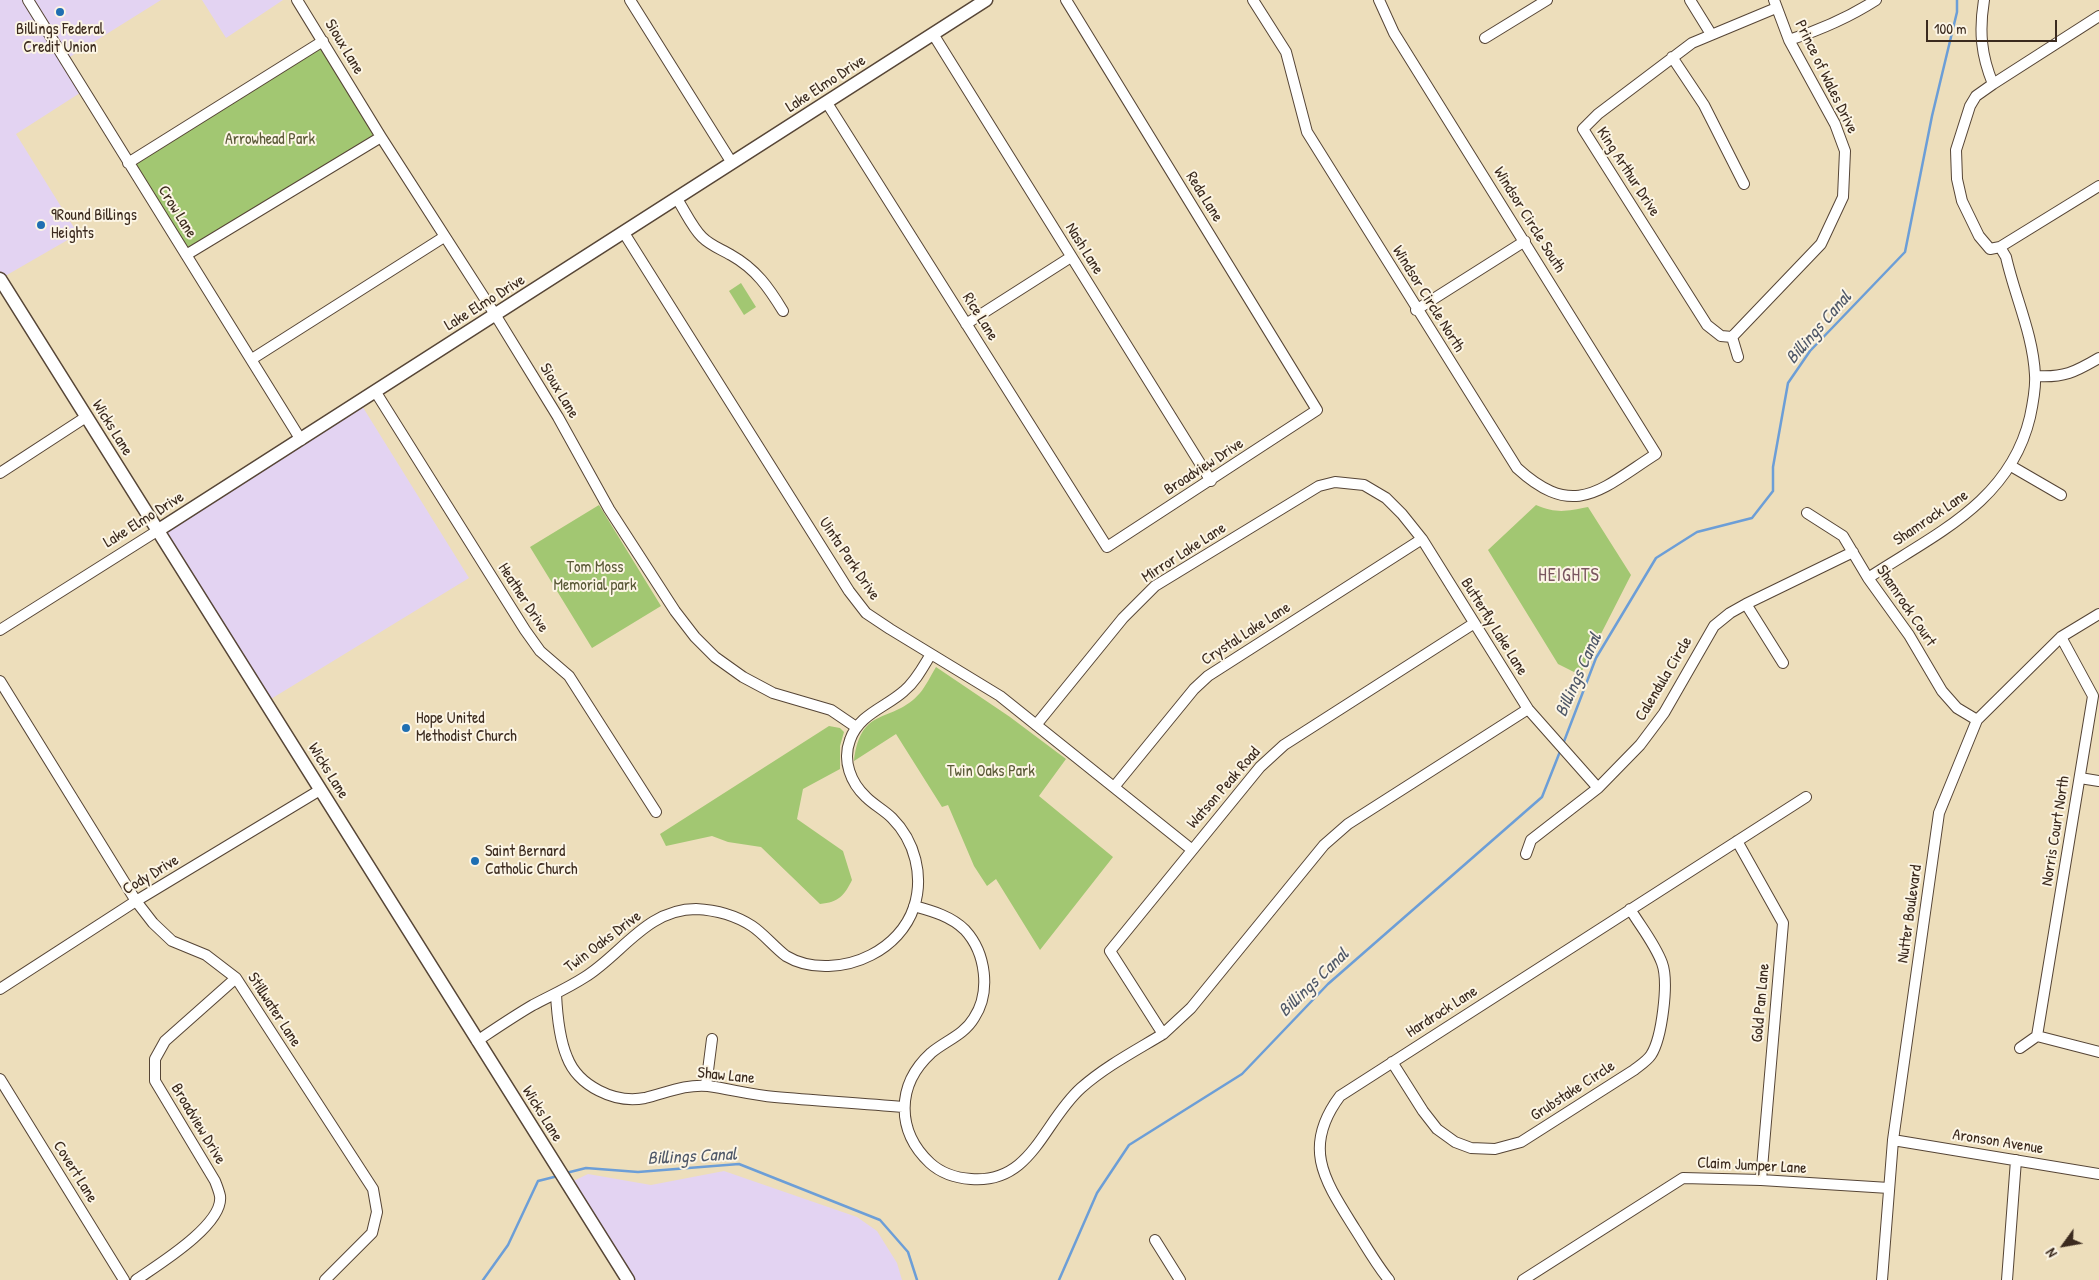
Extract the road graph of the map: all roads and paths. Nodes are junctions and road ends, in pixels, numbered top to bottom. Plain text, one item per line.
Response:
1 (28, 0) edge
2 (297, 0) edge
3 (630, 0) edge
4 (986, 0) edge
5 (1066, 0) edge
6 (1253, 0) edge
7 (1379, 0) edge
8 (1547, 0) edge
9 (1690, 0) edge
10 (1876, 0) edge
11 (1984, 0) edge
12 (1775, 4) edge
13 (2099, 16) edge
14 (933, 34) junction
15 (1711, 34) junction
16 (1485, 38) dead end
17 (323, 40) junction
18 (1789, 40) junction
19 (1672, 57) junction
20 (1993, 84) junction
21 (828, 103) junction
22 (381, 137) junction
23 (128, 163) junction
24 (732, 163) junction
25 (1744, 184) dead end
26 (2099, 186) edge
27 (677, 199) junction
28 (624, 233) junction
29 (444, 237) junction
30 (1525, 241) junction
31 (1995, 248) junction
32 (186, 255) junction
33 (1071, 257) junction
34 (0, 279) edge
35 (1416, 310) junction
36 (783, 311) dead end
37 (496, 316) junction
38 (966, 324) junction
39 (1732, 337) junction
40 (1738, 357) dead end
41 (2099, 358) edge
42 (252, 359) junction
43 (2035, 376) junction
44 (375, 391) junction
45 (1317, 410) joint
46 (86, 417) junction
47 (301, 440) junction
48 (1656, 454) joint
49 (2011, 466) junction
50 (0, 473) edge
51 (1210, 481) junction
52 (1364, 485) joint
53 (2061, 496) dead end
54 (1807, 513) dead end
55 (158, 531) junction
56 (1422, 539) junction
57 (1107, 548) joint
58 (1852, 552) junction
59 (1868, 578) junction
60 (1746, 604) junction
61 (2099, 614) edge
62 (1474, 624) junction
63 (0, 630) edge
64 (2061, 638) junction
65 (931, 654) junction
66 (1783, 663) dead end
67 (0, 681) edge
68 (1528, 709) junction
69 (1977, 720) junction
70 (1036, 725) junction
71 (856, 727) junction
72 (2080, 778) junction
73 (2099, 781) edge
74 (1114, 787) junction
75 (1598, 788) junction
76 (320, 790) junction
77 (1806, 797) dead end
78 (656, 812) dead end
79 (1737, 841) junction
80 (1191, 849) junction
81 (1526, 854) dead end
82 (136, 901) junction
83 (914, 906) junction
84 (1630, 909) junction
85 (236, 978) junction
86 (0, 989) edge
87 (556, 994) junction
88 (1163, 1034) junction
89 (2037, 1036) junction
90 (712, 1039) dead end
91 (477, 1041) junction
92 (2020, 1048) dead end
93 (2099, 1052) edge
94 (1392, 1062) junction
95 (0, 1079) edge
96 (706, 1086) junction
97 (903, 1107) junction
98 (1893, 1140) junction
99 (2016, 1160) junction
100 (2099, 1174) edge
101 (1761, 1180) junction
102 (1889, 1188) junction
103 (1155, 1240) dead end
104 (1178, 1277) edge
105 (124, 1280) edge
106 (136, 1280) edge
107 (325, 1280) edge
108 (628, 1280) edge
109 (1167, 1280) edge
110 (1389, 1280) edge
111 (1523, 1280) edge
112 (1882, 1280) edge
113 (2007, 1280) edge

1 - 23 street, Crow Lane
2 - 17 street, Sioux Lane
3 - 24 street
4 - 14 main road, Lake Elmo Drive
5 - 45 street, Reda Lane
6 - 35 street, Windsor Circle North
7 - 30 street, Windsor Circle South
8 - 16 street
9 - 15 street
10 - 18 street
11 - 20 street
12 - 15 street, King Arthur Drive
12 - 18 street, Prince of Wales Drive
13 - 20 street, Shamrock Lane
14 - 21 main road, Lake Elmo Drive
14 - 33 street, Nash Lane
15 - 19 street, King Arthur Drive
17 - 22 street, Sioux Lane
17 - 23 street
18 - 39 street, Prince of Wales Drive
19 - 25 street
19 - 39 street, King Arthur Drive
20 - 31 street, Shamrock Lane
21 - 24 main road, Lake Elmo Drive
21 - 38 street, Rice Lane
22 - 29 street, Sioux Lane
22 - 32 street
23 - 32 street, Crow Lane
24 - 27 main road, Lake Elmo Drive
26 - 31 street
27 - 28 main road, Lake Elmo Drive
27 - 36 street
28 - 37 main road, Lake Elmo Drive
28 - 65 street, Uinta Park Drive
29 - 37 street, Sioux Lane
29 - 42 street
30 - 35 street
30 - 48 street, Windsor Circle South
31 - 43 street, Shamrock Lane
32 - 42 street, Crow Lane
33 - 38 street
33 - 51 street, Nash Lane
34 - 46 main road, Wicks Lane
35 - 48 street, Windsor Circle North
37 - 44 main road, Lake Elmo Drive
37 - 71 street, Sioux Lane
38 - 57 street, Rice Lane
39 - 40 street
41 - 43 street
42 - 47 street, Crow Lane
43 - 49 street, Shamrock Lane
44 - 47 main road, Lake Elmo Drive
44 - 78 street, Heather Drive
45 - 51 street, Broadview Drive
46 - 50 street
46 - 55 main road, Wicks Lane
47 - 55 main road, Lake Elmo Drive
49 - 53 street
49 - 59 street, Shamrock Lane
51 - 57 street, Broadview Drive
52 - 56 street, Butterfly Lake Lane
52 - 70 street, Mirror Lake Lane
54 - 58 street, Shamrock Court
55 - 63 street, Lake Elmo Drive
55 - 76 main road, Wicks Lane
56 - 62 street, Butterfly Lake Lane
56 - 74 street, Crystal Lake Lane
58 - 59 street, Shamrock Court
58 - 60 street, Calendula Circle
59 - 69 street, Shamrock Court
60 - 66 street
60 - 75 street, Calendula Circle
61 - 64 street, Nutter Boulevard
62 - 68 street, Butterfly Lake Lane
62 - 80 street, Watson Peak Road
64 - 69 street, Nutter Boulevard
64 - 72 street, Norris Court North
65 - 70 street, Uinta Park Drive
65 - 71 street, Twin Oaks Drive
67 - 82 street, Stillwater Lane
68 - 75 street, Butterfly Lake Lane
68 - 88 street
69 - 98 street, Nutter Boulevard
70 - 74 street, Uinta Park Drive
71 - 83 street, Twin Oaks Drive
72 - 73 street
72 - 89 street, Norris Court North
74 - 80 street, Uinta Park Drive
75 - 81 street, Calendula Circle
76 - 82 street, Cody Drive
76 - 91 main road, Wicks Lane
77 - 79 street, Hardrock Lane
79 - 84 street, Hardrock Lane
79 - 101 street, Gold Pan Lane
80 - 88 street, Watson Peak Road
82 - 85 street, Stillwater Lane
82 - 86 street, Cody Drive
83 - 87 street, Twin Oaks Drive
83 - 97 street
84 - 94 street, Hardrock Lane
84 - 94 street, Grubstake Circle
85 - 106 street, Broadview Drive
85 - 107 street, Stillwater Lane
87 - 91 street, Twin Oaks Drive
87 - 96 street, Shaw Lane
88 - 97 street
89 - 92 street
89 - 93 street
90 - 96 street
91 - 108 main road, Wicks Lane
94 - 110 street, Hardrock Lane
95 - 105 street, Covert Lane
96 - 97 street, Shaw Lane
98 - 99 street, Aronson Avenue
98 - 102 street, Nutter Boulevard
99 - 100 street, Aronson Avenue
99 - 113 street
101 - 102 street, Claim Jumper Lane
101 - 111 street, Claim Jumper Lane
102 - 112 street, Nutter Boulevard
103 - 104 street
104 - 109 street

